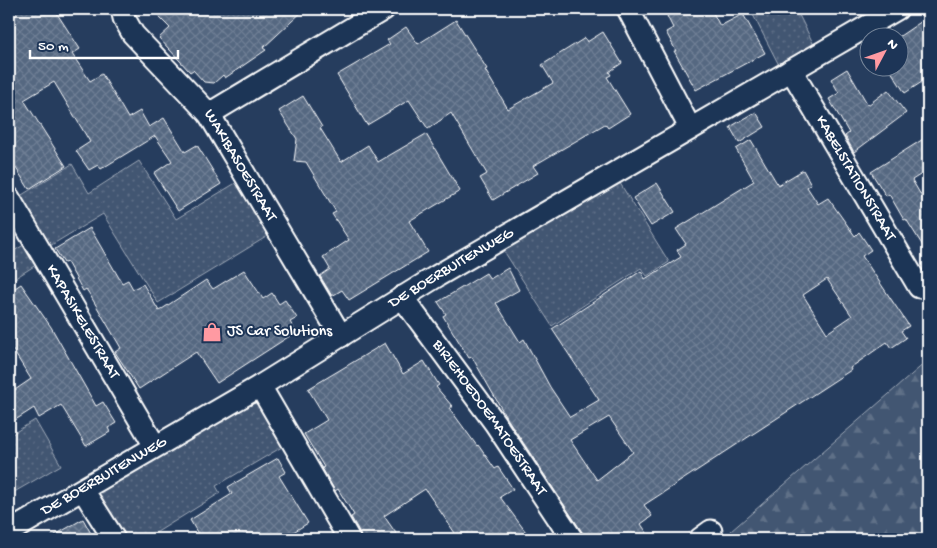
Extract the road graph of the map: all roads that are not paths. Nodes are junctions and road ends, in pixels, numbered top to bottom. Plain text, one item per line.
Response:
1 (104, 9) edge
2 (384, 9) edge
3 (628, 9) edge
4 (897, 9) edge
5 (123, 14) edge
6 (791, 70) junction
7 (209, 114) junction
8 (690, 128) junction
9 (9, 198) edge
10 (919, 287) dead end
11 (402, 297) junction
12 (341, 336) junction
13 (260, 386) junction
14 (155, 446) junction
15 (83, 490) junction
16 (9, 532) edge
17 (114, 539) edge
18 (349, 539) edge
19 (572, 539) edge

1 - 5 street
2 - 7 street
3 - 8 street
4 - 6 street, DE BOERBUITENWEG
5 - 7 street, WAKIBASOESTRAAT
6 - 8 street, DE BOERBUITENWEG
6 - 10 street, KABELSTATIONSTRAAT
7 - 12 street, WAKIBASOESTRAAT
8 - 11 street, DE BOERBUITENWEG
9 - 14 street, KAPASIKELESTRAAT
11 - 12 street, DE BOERBUITENWEG
11 - 19 street, BIRIEHOEDOEMATOESTRAAT
12 - 13 street, DE BOERBUITENWEG
13 - 14 street, DE BOERBUITENWEG
13 - 18 street
14 - 15 street, DE BOERBUITENWEG
15 - 16 street, DE BOERBUITENWEG
15 - 17 street

